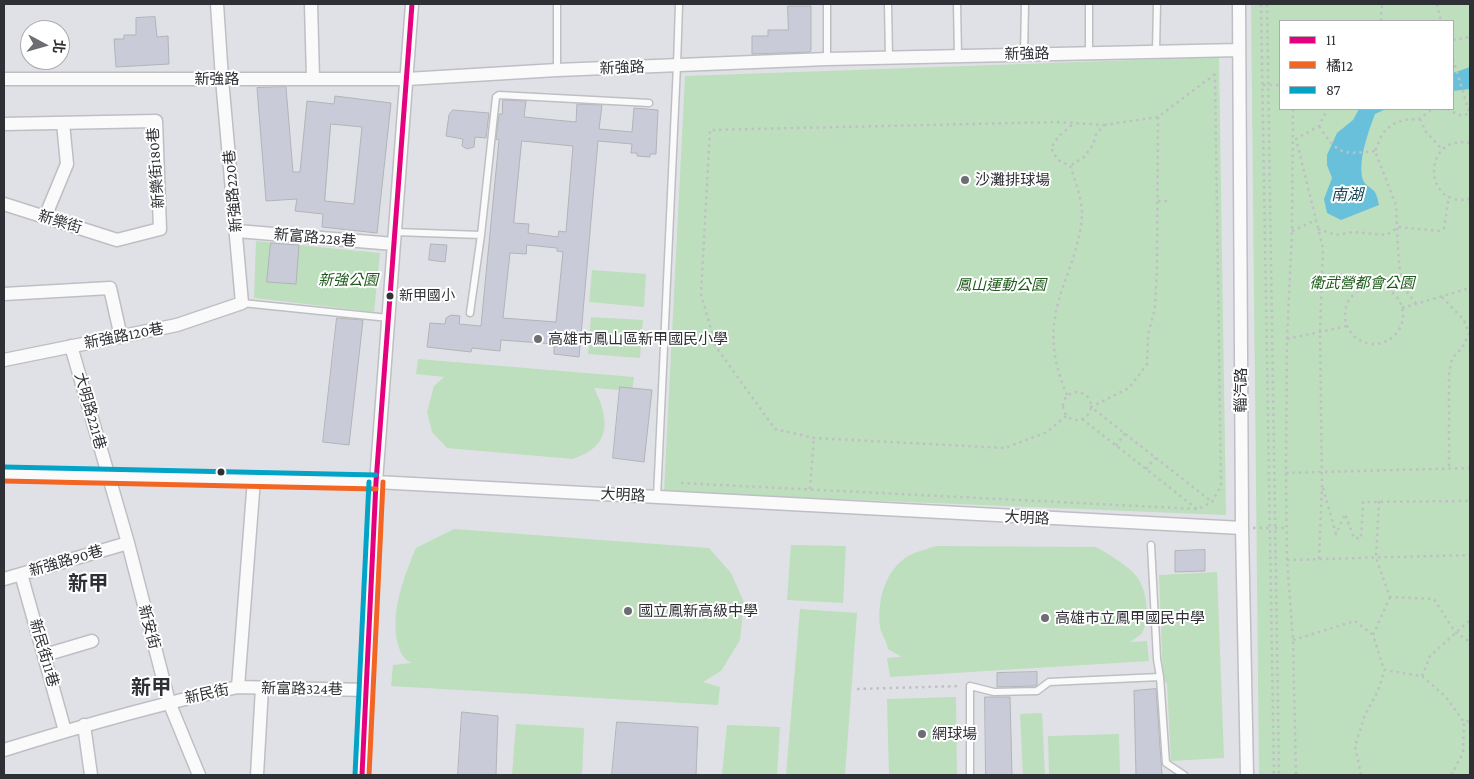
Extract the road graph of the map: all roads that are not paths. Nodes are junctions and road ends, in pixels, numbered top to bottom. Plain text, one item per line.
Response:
1 (218, 4) edge
2 (311, 4) edge
3 (412, 4) edge
4 (556, 4) edge
5 (679, 4) edge
6 (826, 4) edge
7 (888, 4) edge
8 (957, 4) edge
9 (1024, 4) edge
10 (1089, 4) edge
11 (1157, 4) edge
12 (1239, 4) edge
13 (1239, 50) junction
14 (1156, 51) junction
15 (1089, 53) junction
16 (1024, 54) junction
17 (958, 56) junction
18 (889, 57) junction
19 (827, 59) junction
20 (678, 65) junction
21 (557, 70) junction
22 (4, 75) edge
23 (313, 78) junction
24 (407, 78) junction
25 (222, 79) junction
26 (4, 80) edge
27 (649, 103) dead end
28 (63, 123) junction
29 (4, 124) edge
30 (4, 204) edge
31 (45, 217) junction
32 (237, 231) junction
33 (481, 235) junction
34 (395, 238) junction
35 (117, 240) joint
36 (4, 294) edge
37 (242, 303) junction
38 (470, 313) dead end
39 (389, 318) junction
40 (121, 337) junction
41 (71, 346) junction
42 (4, 360) edge
43 (4, 474) edge
44 (108, 476) junction
45 (254, 479) junction
46 (376, 482) junction
47 (657, 496) junction
48 (1242, 528) junction
49 (128, 543) junction
50 (1151, 545) dead end
51 (22, 574) junction
52 (4, 579) edge
53 (92, 641) dead end
54 (45, 655) junction
55 (1160, 678) junction
56 (238, 687) junction
57 (262, 688) junction
58 (366, 690) junction
59 (169, 702) junction
60 (84, 725) junction
61 (65, 731) junction
62 (4, 750) edge
63 (91, 775) edge
64 (199, 775) edge
65 (257, 775) edge
66 (362, 775) edge
67 (970, 775) edge
68 (1184, 775) edge
69 (1247, 775) edge

1 - 25 street, 新強路220巷
2 - 23 street
3 - 24 street
4 - 21 lane
5 - 20 lane
6 - 19 lane
7 - 18 lane
8 - 17 lane
9 - 16 lane
10 - 15 lane
11 - 14 lane
12 - 13 street, 輜汽路
13 - 14 street, 新強路
13 - 48 street, 輜汽路
14 - 15 street, 新強路
15 - 16 street, 新強路
16 - 17 street, 新強路
17 - 18 street, 新強路
18 - 19 street, 新強路
19 - 20 street, 新強路
20 - 21 street, 新強路
20 - 47 lane
21 - 24 street, 新強路
22 - 26 street, 新強路
23 - 24 street, 新強路
23 - 25 street, 新強路
24 - 34 street
25 - 26 street, 新強路
25 - 32 street, 新強路220巷
27 - 33 lane
28 - 29 street, 新樂街180巷
28 - 31 street
28 - 35 street, 新樂街180巷
30 - 31 street, 新樂街
31 - 35 street, 新樂街
32 - 34 street, 新富路228巷
32 - 37 street, 新強路220巷
33 - 34 lane
33 - 38 lane
34 - 39 street
36 - 40 street
37 - 39 lane
37 - 40 street, 新強路120巷
39 - 46 street
40 - 41 street, 新強路120巷
41 - 42 street, 新強路120巷
41 - 44 street, 大明路221巷
43 - 44 street, 大明路
44 - 45 street, 大明路
44 - 49 street, 新安街
45 - 46 street, 大明路
45 - 56 street, 新民街
46 - 47 street, 大明路
46 - 58 street
47 - 48 street, 大明路
48 - 69 street, 輜汽路
49 - 51 street, 新強路90巷
49 - 59 street, 新安街
50 - 55 lane
51 - 52 street, 新強路90巷
51 - 54 street, 新民街11巷
53 - 54 street
54 - 61 street, 新民街11巷
55 - 67 lane
55 - 68 lane
56 - 57 street, 新富路324巷
56 - 59 street, 新民街
57 - 58 street, 新富路324巷
57 - 65 street
58 - 66 street
59 - 60 street, 新民街
59 - 64 street, 新安街
60 - 61 street, 新民街
60 - 63 street
61 - 62 street, 新民街

